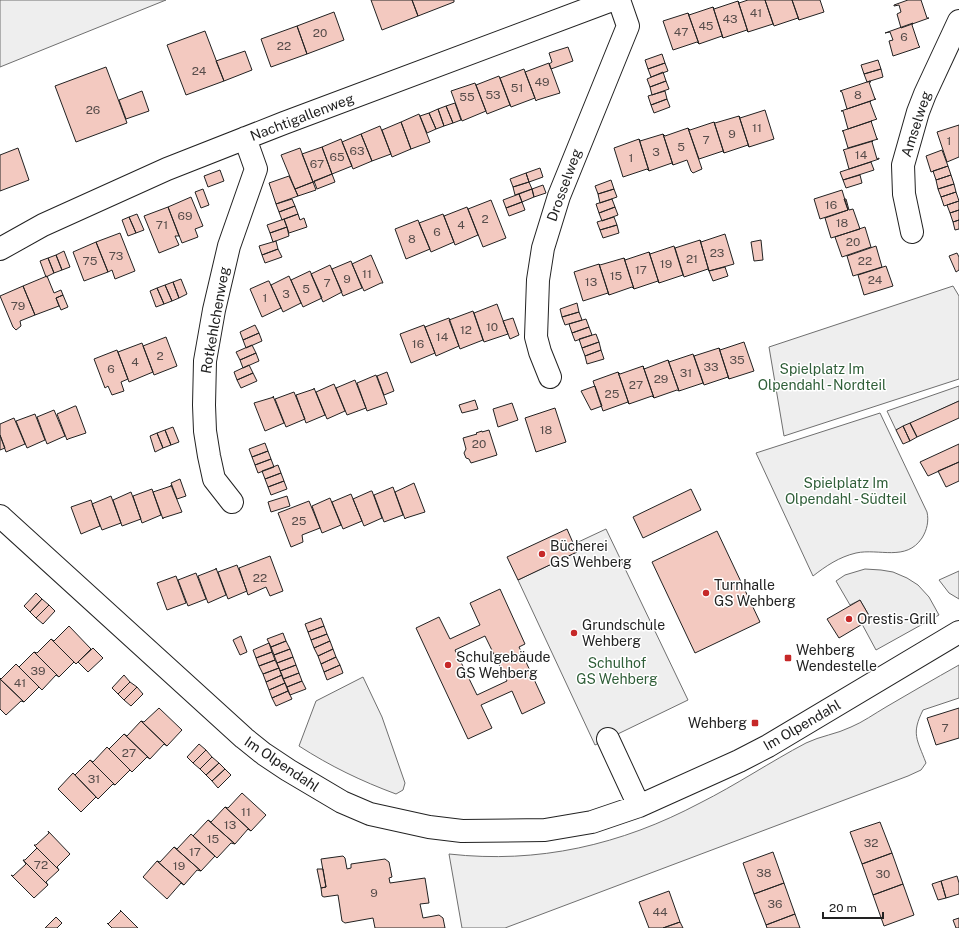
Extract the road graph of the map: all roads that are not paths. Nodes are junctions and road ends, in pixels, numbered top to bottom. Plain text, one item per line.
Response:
1 (612, 0) edge
2 (620, 0) edge
3 (959, 21) edge
4 (245, 138) junction
5 (912, 232) dead end
6 (0, 249) edge
7 (550, 377) dead end
8 (232, 502) dead end
9 (0, 516) edge
10 (959, 632) edge
11 (608, 739) dead end
12 (639, 806) junction

1 - 4 street, Nachtigallenweg
2 - 7 street, Drosselweg
3 - 5 street, Amselweg
4 - 6 street, Nachtigallenweg
4 - 8 street, Rotkehlchenweg
9 - 12 street, Im Olpendahl
10 - 12 street, Im Olpendahl
11 - 12 street

